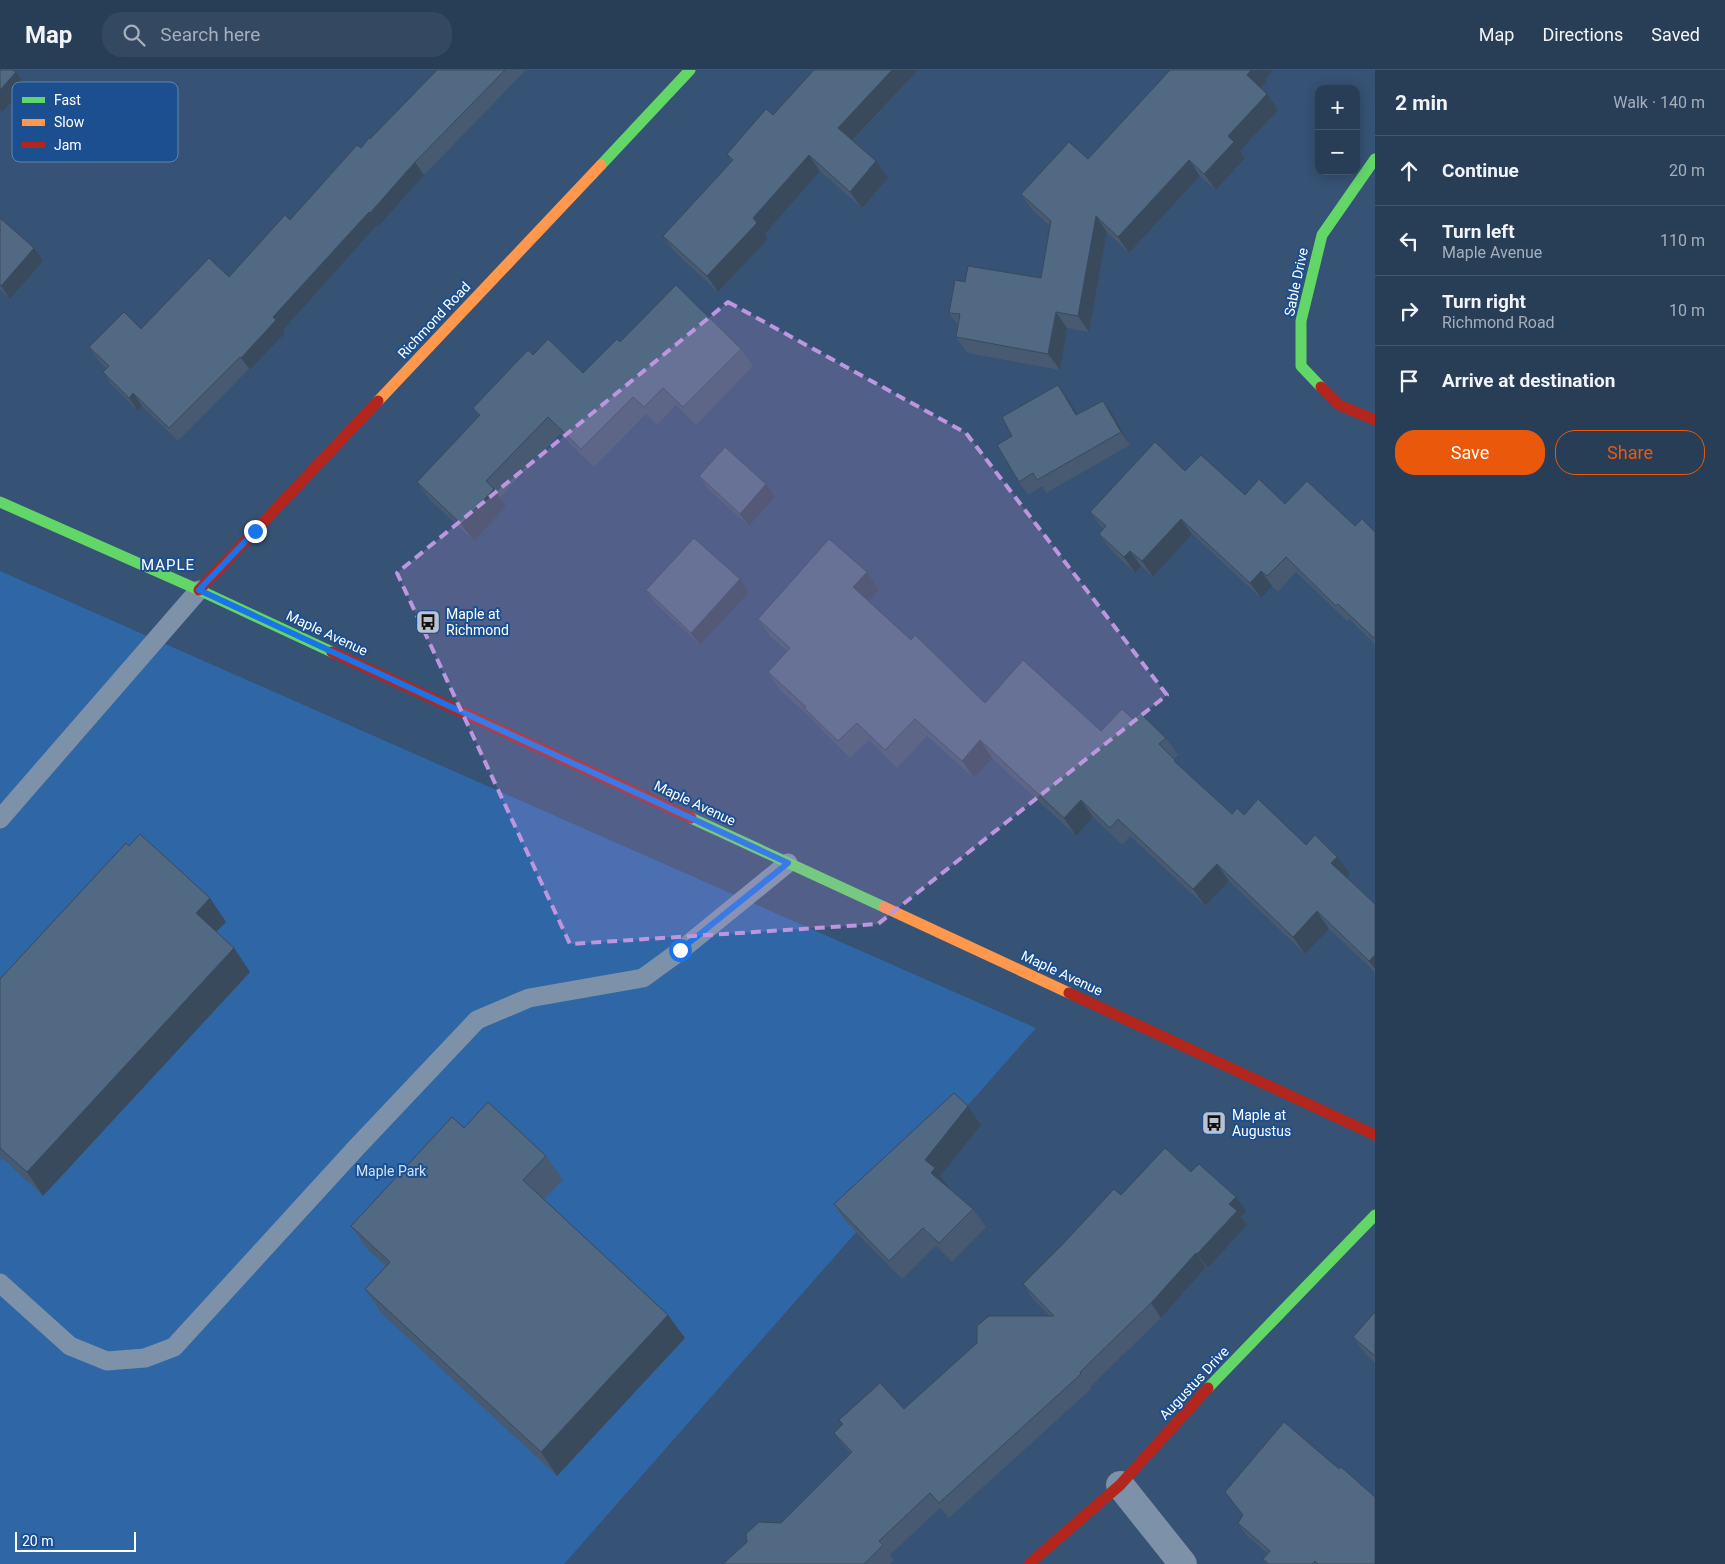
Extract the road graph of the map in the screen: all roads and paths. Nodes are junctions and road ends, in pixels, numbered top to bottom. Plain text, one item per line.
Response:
1 (690, 70) edge
2 (1375, 159) edge
3 (1375, 420) edge
4 (0, 502) edge
5 (199, 590) junction
6 (0, 819) edge
7 (788, 863) junction
8 (1375, 1135) edge
9 (1375, 1215) edge
10 (0, 1283) edge
11 (1120, 1485) junction
12 (1029, 1564) edge
13 (1183, 1564) edge

1 - 5 street, Richmond Road
2 - 3 street, Sable Drive
4 - 5 street, Maple Avenue
5 - 6 lane
5 - 7 street, Maple Avenue
7 - 8 street, Maple Avenue
7 - 10 lane
9 - 11 street, Augustus Drive
11 - 12 street, Augustus Drive
11 - 13 street

